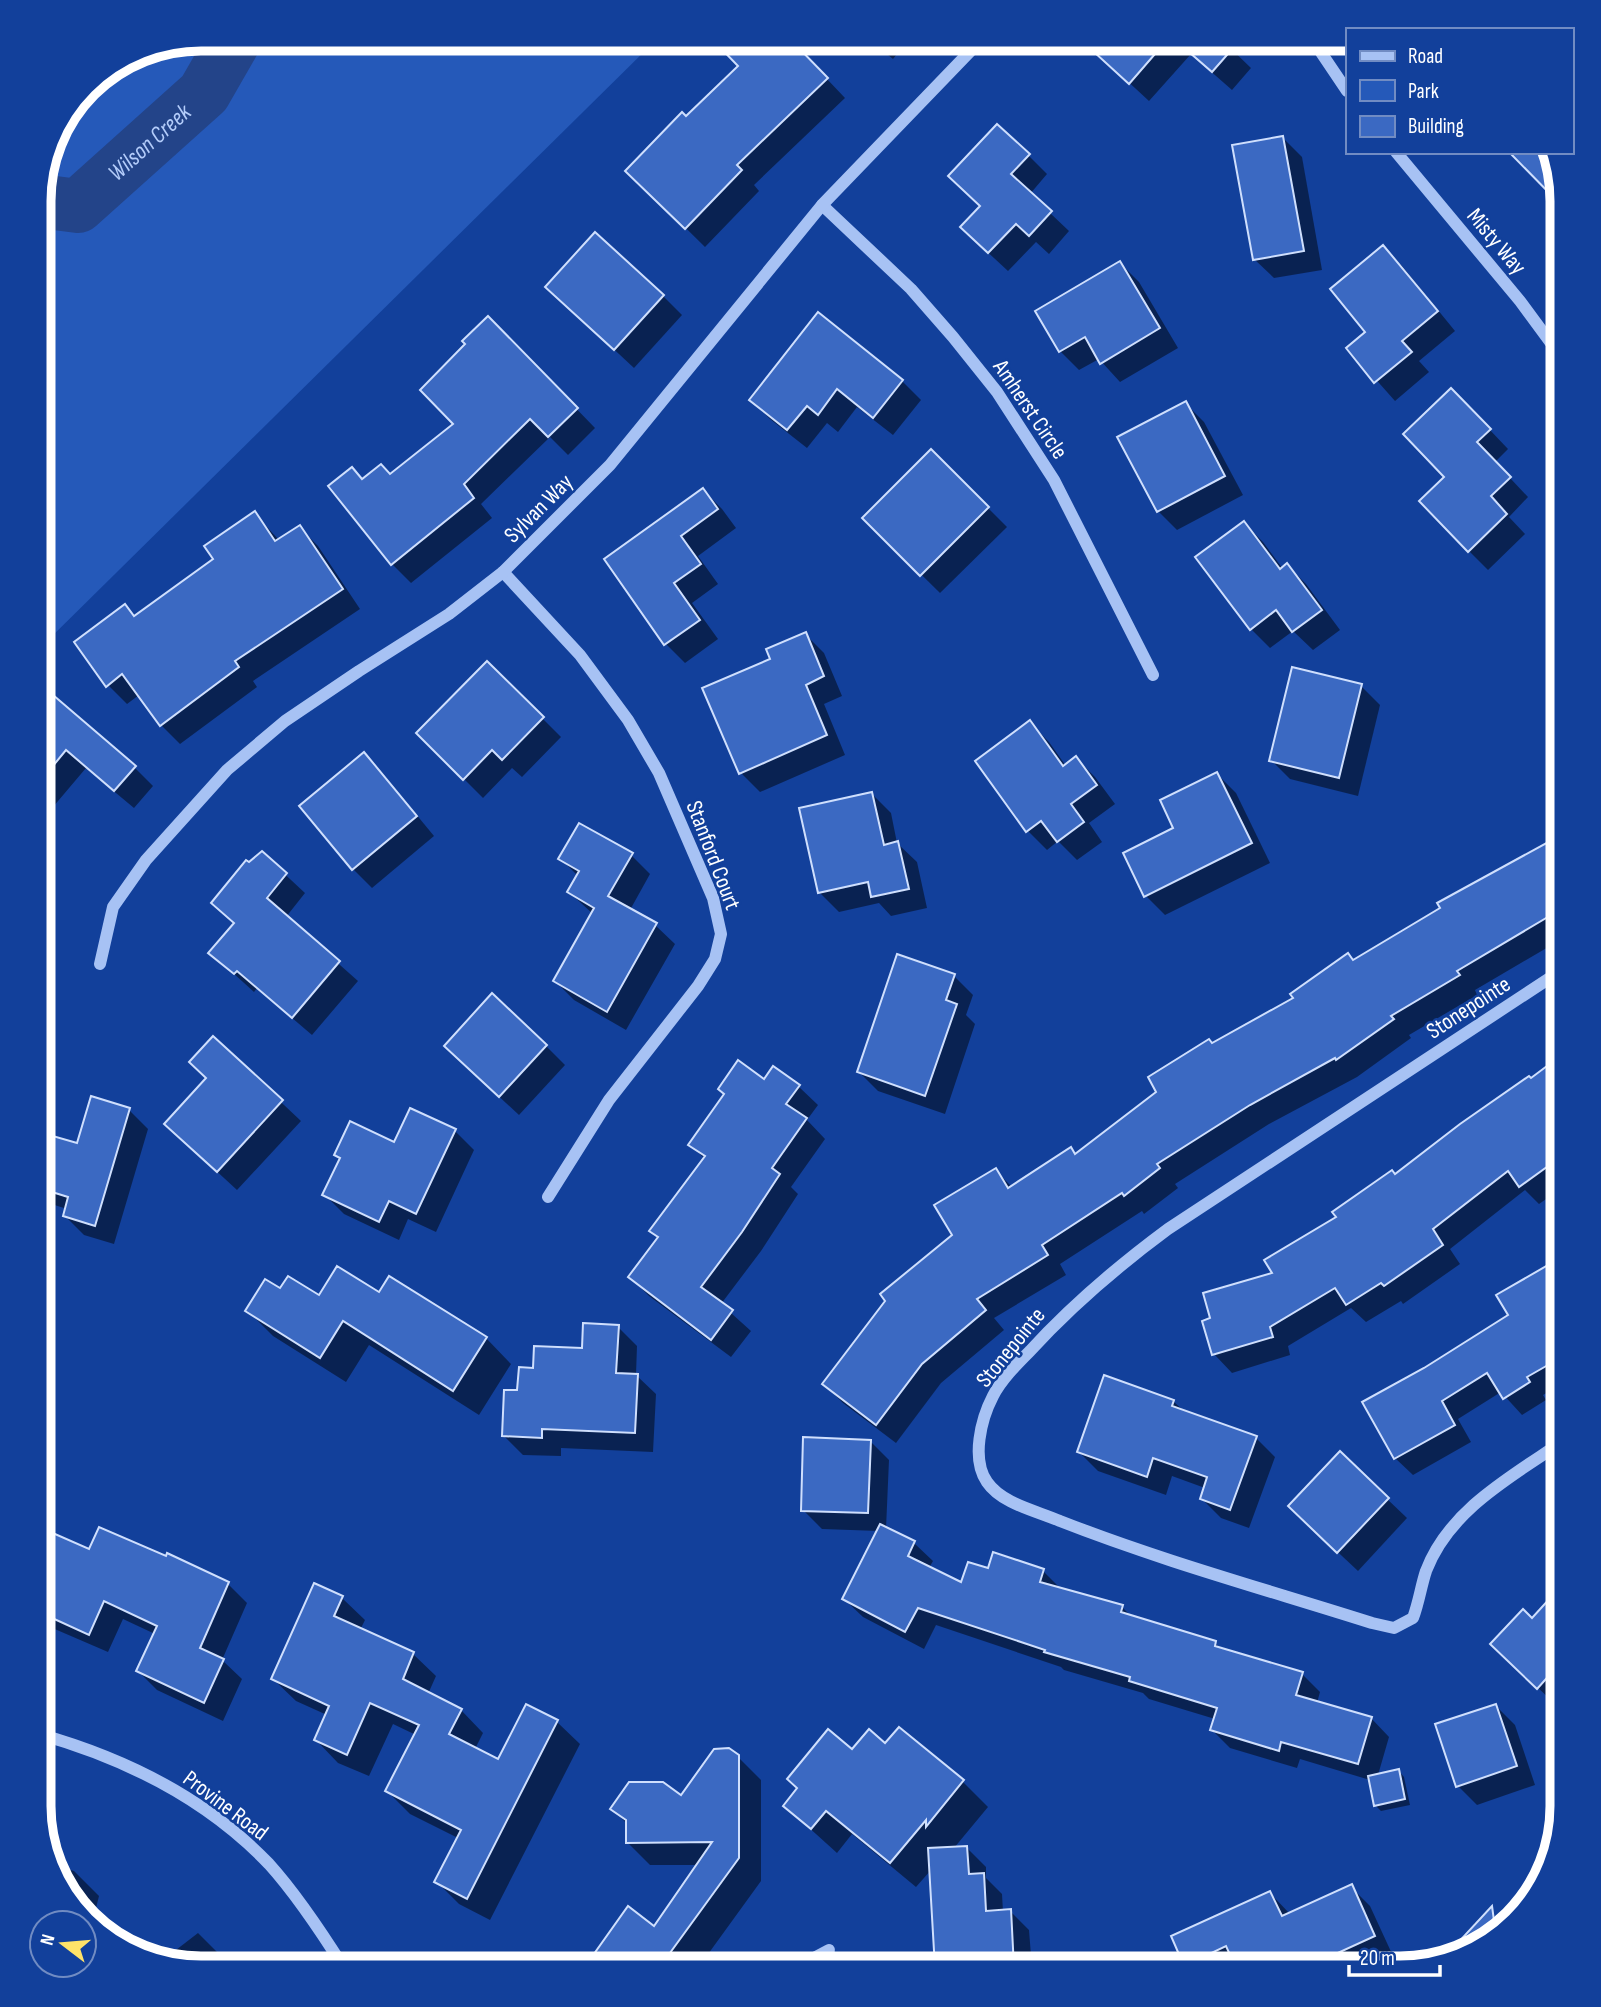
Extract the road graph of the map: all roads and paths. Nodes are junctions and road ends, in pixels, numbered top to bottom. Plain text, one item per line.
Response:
1 (970, 51) edge
2 (1320, 51) edge
3 (1346, 90) edge
4 (1398, 154) edge
5 (822, 205) junction
6 (1550, 341) edge
7 (503, 572) junction
8 (1153, 675) dead end
9 (100, 964) dead end
10 (1550, 979) edge
11 (548, 1197) dead end
12 (1550, 1451) edge
13 (51, 1739) edge
14 (830, 1951) dead end
15 (335, 1956) edge
16 (820, 1956) edge

1 - 5 street, Sylvan Way
2 - 3 street
4 - 6 street, Misty Way
5 - 7 street, Sylvan Way
5 - 8 street, Amherst Circle
7 - 9 street, Sylvan Way
7 - 11 street, Stanford Court
10 - 12 street, Stonepointe
13 - 15 street, Provine Road
14 - 16 street

